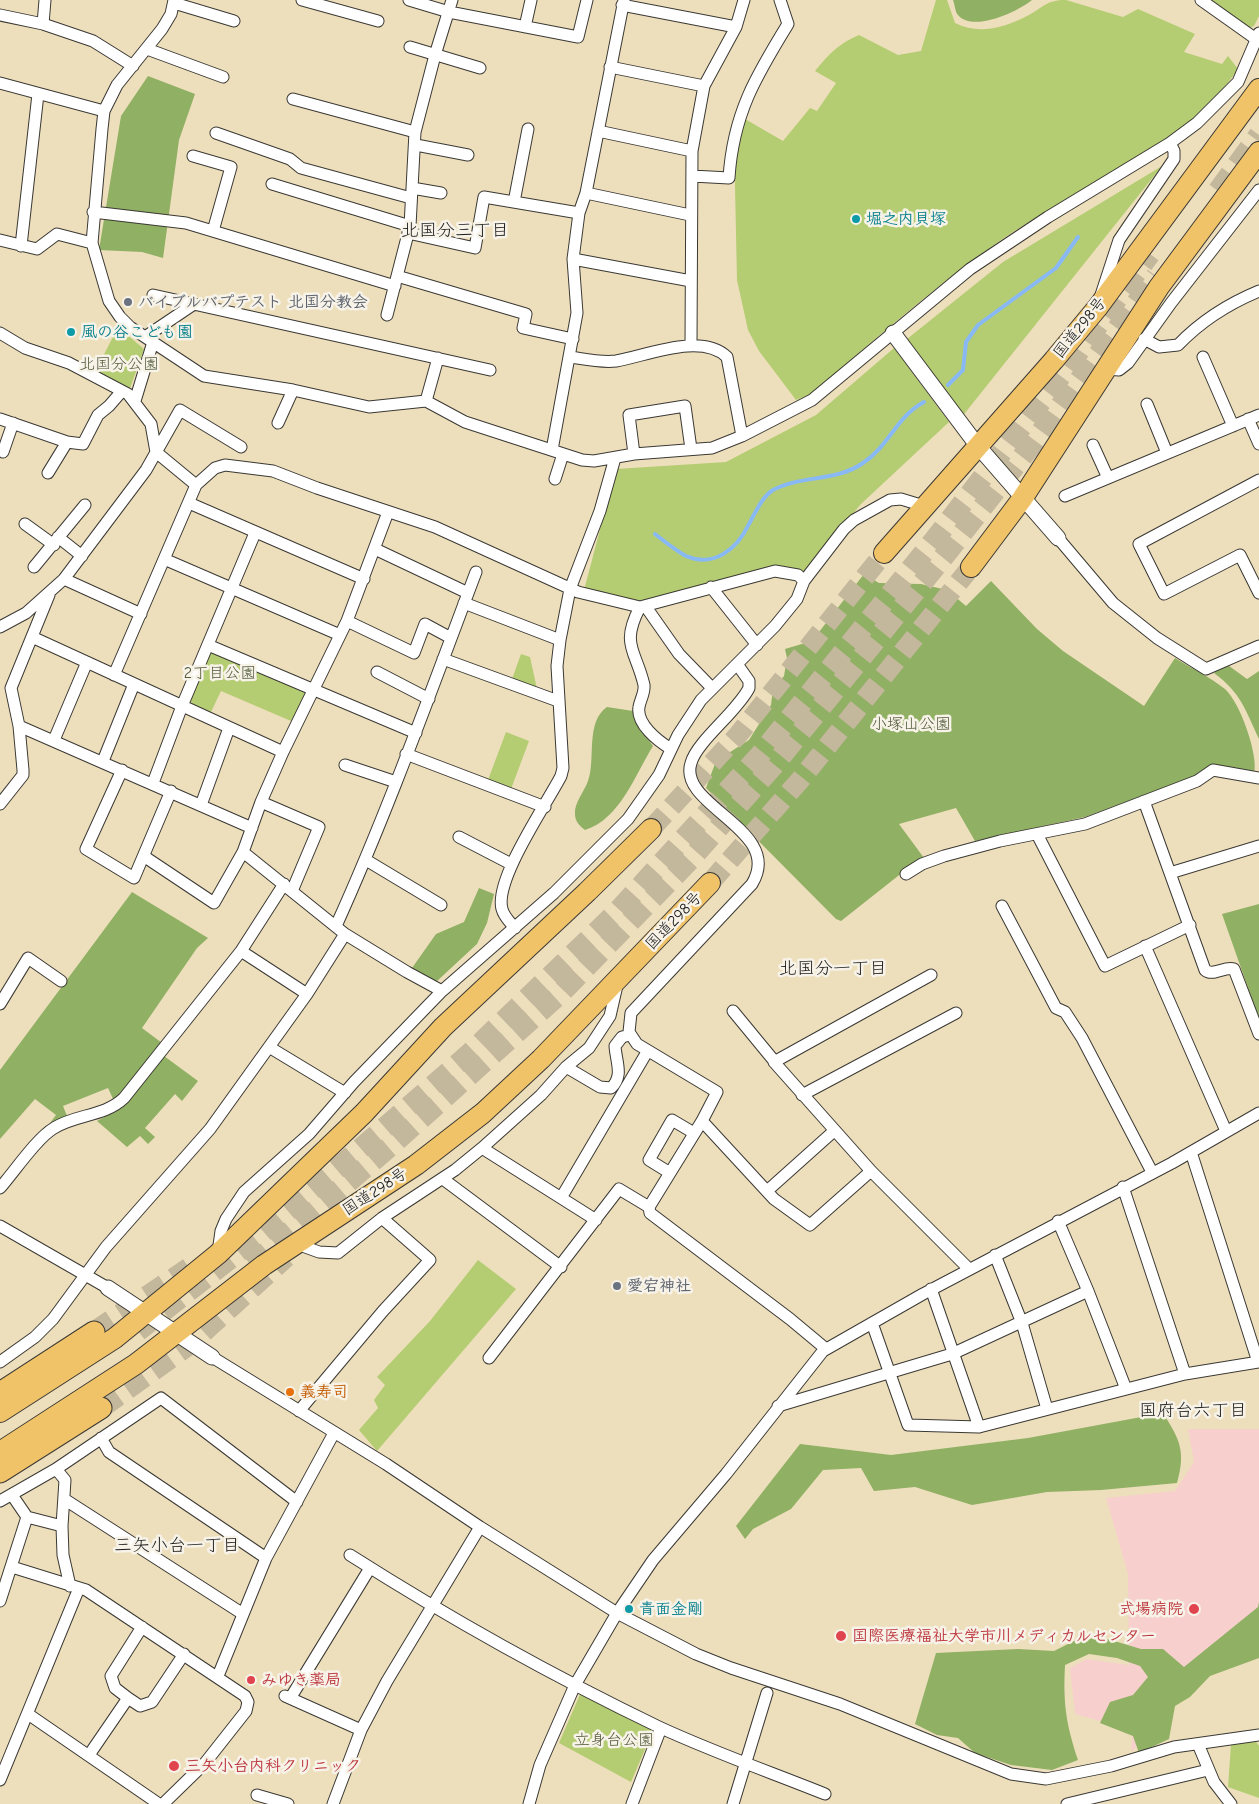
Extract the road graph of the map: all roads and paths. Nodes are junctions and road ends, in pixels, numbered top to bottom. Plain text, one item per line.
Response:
1 (45, 0) edge
2 (302, 0) edge
3 (409, 0) edge
4 (452, 0) edge
5 (531, 0) edge
6 (587, 0) edge
7 (744, 0) edge
8 (780, 0) edge
9 (1201, 0) edge
10 (174, 2) edge
11 (623, 3) edge
12 (448, 12) junction
13 (0, 15) edge
14 (234, 21) dead end
15 (378, 21) dead end
16 (43, 24) junction
17 (525, 27) junction
18 (736, 27) junction
19 (1258, 36) edge
20 (410, 47) dead end
21 (147, 49) junction
22 (435, 55) junction
23 (133, 66) junction
24 (610, 67) junction
25 (480, 68) dead end
26 (223, 77) dead end
27 (0, 83) edge
28 (704, 86) junction
29 (1259, 89) edge
30 (38, 94) junction
31 (294, 99) dead end
32 (104, 111) junction
33 (528, 129) dead end
34 (598, 131) junction
35 (416, 132) junction
36 (216, 133) dead end
37 (1170, 143) junction
38 (416, 145) junction
39 (692, 151) junction
40 (1259, 152) edge
41 (468, 155) dead end
42 (193, 156) dead end
43 (692, 176) junction
44 (272, 184) dead end
45 (1259, 190) edge
46 (441, 192) dead end
47 (412, 193) junction
48 (586, 194) junction
49 (514, 202) junction
50 (93, 212) junction
51 (579, 213) junction
52 (690, 215) junction
53 (409, 230) junction
54 (213, 231) junction
55 (0, 240) edge
56 (92, 243) junction
57 (21, 246) junction
58 (573, 259) junction
59 (396, 281) junction
60 (691, 281) junction
61 (1259, 291) edge
62 (154, 295) dead end
63 (194, 304) junction
64 (1098, 307) junction
65 (387, 315) dead end
66 (893, 333) junction
67 (1, 337) edge
68 (573, 339) junction
69 (1144, 339) junction
70 (149, 340) junction
71 (691, 344) junction
72 (570, 357) junction
73 (1203, 357) dead end
74 (438, 358) junction
75 (1107, 369) junction
76 (490, 370) dead end
77 (293, 390) junction
78 (122, 391) junction
79 (135, 401) junction
80 (426, 401) junction
81 (1147, 404) dead end
82 (1254, 417) edge
83 (0, 419) edge
84 (278, 423) dead end
85 (13, 424) junction
86 (1233, 426) junction
87 (742, 436) junction
88 (67, 442) junction
89 (1259, 444) edge
90 (977, 445) junction
91 (1093, 445) dead end
92 (241, 447) dead end
93 (690, 449) junction
94 (3, 452) dead end
95 (156, 452) junction
96 (558, 452) junction
97 (1167, 453) junction
98 (634, 454) junction
99 (615, 458) junction
100 (48, 473) dead end
101 (1108, 478) junction
102 (555, 479) dead end
103 (1259, 480) edge
104 (196, 485) junction
105 (1065, 496) dead end
106 (1022, 499) junction
107 (189, 503) junction
108 (86, 505) dead end
109 (924, 506) junction
110 (388, 512) junction
111 (25, 524) dead end
112 (255, 533) junction
113 (1058, 538) joint
114 (56, 541) junction
115 (375, 549) junction
116 (884, 553) tunnel mouth
117 (82, 556) junction
118 (164, 559) junction
119 (34, 567) dead end
120 (971, 567) tunnel mouth
121 (476, 572) dead end
122 (64, 579) junction
123 (364, 579) junction
124 (804, 581) junction
125 (711, 587) junction
126 (232, 588) junction
127 (570, 589) junction
128 (49, 593) junction
129 (1259, 593) edge
130 (466, 598) junction
131 (643, 607) junction
132 (141, 614) junction
133 (347, 621) junction
134 (0, 627) edge
135 (340, 635) junction
136 (32, 637) junction
137 (451, 638) junction
138 (560, 640) junction
139 (208, 644) junction
140 (757, 645) junction
141 (1259, 646) edge
142 (443, 659) junction
143 (87, 662) junction
144 (737, 664) junction
145 (377, 672) dead end
146 (114, 675) junction
147 (134, 684) junction
148 (712, 688) junction
149 (313, 690) junction
150 (430, 699) junction
151 (558, 701) junction
152 (182, 706) junction
153 (19, 726) junction
154 (229, 728) junction
155 (416, 733) junction
156 (54, 740) junction
157 (671, 749) junction
158 (283, 752) junction
159 (406, 754) junction
160 (103, 761) junction
161 (345, 764) dead end
162 (122, 770) junction
163 (1259, 778) edge
164 (396, 782) junction
165 (153, 783) junction
166 (171, 791) junction
167 (1144, 801) junction
168 (261, 802) junction
169 (0, 804) edge
170 (201, 805) junction
171 (545, 807) junction
172 (252, 828) junction
173 (650, 829) tunnel mouth
174 (1037, 834) junction
175 (459, 837) dead end
176 (1259, 846) edge
177 (243, 852) junction
178 (145, 858) junction
179 (366, 860) junction
180 (511, 864) junction
181 (1170, 873) junction
182 (906, 874) dead end
183 (710, 883) tunnel mouth
184 (288, 887) junction
185 (441, 905) dead end
186 (1002, 906) dead end
187 (1190, 925) junction
188 (515, 928) junction
189 (340, 930) junction
190 (1145, 946) junction
191 (240, 951) junction
192 (931, 976) dead end
193 (619, 977) junction
194 (61, 981) dead end
195 (442, 991) junction
196 (307, 994) junction
197 (0, 1004) edge
198 (733, 1011) dead end
199 (956, 1013) dead end
200 (1259, 1034) edge
201 (630, 1035) junction
202 (270, 1047) junction
203 (648, 1052) junction
204 (776, 1062) junction
205 (566, 1067) junction
206 (345, 1093) junction
207 (802, 1095) junction
208 (1259, 1113) edge
209 (702, 1121) junction
210 (834, 1131) junction
211 (1226, 1131) junction
212 (694, 1133) junction
213 (482, 1148) junction
214 (1191, 1152) junction
215 (871, 1171) junction
216 (1152, 1172) junction
217 (670, 1173) junction
218 (443, 1178) junction
219 (1123, 1187) junction
220 (0, 1188) edge
221 (767, 1192) junction
222 (561, 1198) junction
223 (649, 1207) junction
224 (382, 1218) junction
225 (596, 1220) junction
226 (1058, 1221) junction
227 (0, 1226) edge
228 (297, 1244) junction
229 (218, 1254) junction
230 (995, 1255) junction
231 (561, 1267) junction
232 (969, 1269) junction
233 (85, 1273) junction
234 (108, 1288) joint
235 (931, 1289) junction
236 (1088, 1290) junction
237 (145, 1314) junction
238 (872, 1323) junction
239 (1022, 1323) junction
240 (94, 1332) tunnel mouth
241 (175, 1334) junction
242 (826, 1349) junction
243 (952, 1354) junction
244 (212, 1357) joint
245 (490, 1358) dead end
246 (0, 1362) edge
247 (1258, 1362) edge
248 (891, 1372) junction
249 (1185, 1374) junction
250 (1126, 1389) junction
251 (0, 1393) edge
252 (778, 1406) junction
253 (101, 1408) tunnel mouth
254 (1047, 1410) junction
255 (299, 1411) junction
256 (0, 1412) edge
257 (979, 1427) junction
258 (334, 1433) junction
259 (101, 1438) junction
260 (0, 1452) edge
261 (56, 1469) junction
262 (0, 1472) edge
263 (12, 1495) junction
264 (64, 1498) junction
265 (0, 1501) edge
266 (297, 1502) junction
267 (27, 1517) junction
268 (62, 1526) junction
269 (480, 1527) junction
270 (350, 1555) dead end
271 (266, 1558) junction
272 (0, 1562) edge
273 (12, 1566) junction
274 (370, 1568) junction
275 (74, 1587) junction
276 (0, 1601) edge
277 (431, 1605) junction
278 (617, 1613) junction
279 (243, 1614) junction
280 (142, 1627) junction
281 (184, 1654) junction
282 (218, 1676) junction
283 (575, 1685) junction
284 (767, 1693) dead end
285 (128, 1698) junction
286 (28, 1714) junction
287 (661, 1728) junction
288 (360, 1730) junction
289 (1259, 1735) edge
290 (1198, 1744) junction
291 (89, 1755) junction
292 (3, 1761) edge
293 (746, 1762) junction
294 (1208, 1770) junction
295 (0, 1780) edge
296 (825, 1794) dead end
297 (257, 1795) dead end
298 (1225, 1802) edge
299 (159, 1804) edge
300 (163, 1804) edge
301 (288, 1804) edge
302 (333, 1804) edge
303 (529, 1804) edge
304 (632, 1804) edge
305 (732, 1804) edge
306 (1067, 1804) edge

1 - 16 street
2 - 15 street
3 - 12 street
4 - 12 street
5 - 17 street
6 - 17 street
7 - 18 street
8 - 43 street
9 - 19 street
10 - 14 street
10 - 21 street
11 - 18 street
11 - 24 street
12 - 17 street
12 - 22 street
13 - 16 street
16 - 23 street
18 - 28 street
19 - 37 street
20 - 22 street
21 - 23 street
21 - 26 street
22 - 25 street
22 - 35 street
23 - 32 street
24 - 28 street
24 - 34 street
27 - 30 street
28 - 39 street
29 - 64 highway, 国道298号
30 - 32 street
30 - 57 street
31 - 35 street
32 - 50 street
33 - 49 street
34 - 39 street
34 - 48 street
35 - 38 street
36 - 47 street
37 - 64 street
37 - 66 street
38 - 41 street
38 - 47 street
39 - 43 street
40 - 75 highway
42 - 54 street
43 - 52 street
44 - 53 street
45 - 69 street
46 - 47 street
47 - 53 street
48 - 51 street
48 - 52 street
49 - 51 street
49 - 53 street
50 - 54 street
50 - 56 street
51 - 58 street
52 - 60 street
53 - 59 street
54 - 59 street
55 - 57 street
56 - 57 street
56 - 70 street
58 - 60 street
58 - 68 street
59 - 65 street
59 - 68 street
60 - 71 street
61 - 69 street
62 - 63 street
63 - 70 street
63 - 74 street
64 - 90 highway, 国道298号
66 - 87 street
66 - 90 street
67 - 78 street
68 - 72 street
69 - 75 street
70 - 77 street
70 - 79 street
71 - 72 street
71 - 87 street
72 - 96 street
73 - 86 street
74 - 76 street
74 - 80 street
75 - 106 highway
77 - 80 street
77 - 84 street
78 - 79 street
78 - 88 street
79 - 95 street
80 - 96 street
81 - 97 street
82 - 86 street
82 - 89 street
83 - 85 street
85 - 88 street
85 - 94 street
86 - 97 street
87 - 93 street
88 - 100 street
90 - 106 street
90 - 109 highway, 国道298号
91 - 101 street
92 - 95 street
93 - 98 street
93 - 98 street
95 - 104 street
95 - 117 street
96 - 99 street
96 - 102 street
97 - 101 street
98 - 99 street
99 - 127 street
101 - 105 street
103 - 129 street
104 - 107 street
104 - 110 street
106 - 113 street
106 - 120 highway
107 - 112 street
107 - 118 street
108 - 114 street
109 - 116 highway, 国道298号
109 - 124 street
110 - 115 street
110 - 127 street
111 - 114 street
112 - 123 street
112 - 126 street
113 - 141 street
114 - 117 street
114 - 119 street
115 - 123 street
115 - 130 street
117 - 122 street
118 - 126 street
118 - 132 street
121 - 130 street
122 - 128 street
122 - 132 street
123 - 133 street
124 - 125 street
124 - 140 street
125 - 131 street
125 - 140 street
126 - 135 street
126 - 139 street
127 - 131 street
127 - 138 street
128 - 134 street
128 - 136 street
130 - 137 street
130 - 138 street
131 - 148 street
131 - 157 street
132 - 146 street
133 - 135 street
133 - 137 street
135 - 149 street
136 - 143 street
136 - 153 street
137 - 142 street
138 - 151 street
139 - 149 street
139 - 152 street
140 - 144 street
142 - 150 street
142 - 151 street
143 - 146 street
143 - 156 street
144 - 148 street
144 - 201 street
145 - 150 street
146 - 147 street
147 - 152 street
147 - 160 street
148 - 157 street
149 - 155 street
149 - 158 street
150 - 155 street
151 - 171 street
152 - 154 street
152 - 165 street
153 - 156 street
153 - 169 street
154 - 158 street
154 - 170 street
155 - 159 street
156 - 160 street
157 - 188 street
158 - 168 street
159 - 164 street
159 - 171 street
160 - 162 street
161 - 164 street
162 - 165 street
162 - 178 street
163 - 167 street
164 - 179 street
165 - 166 street
166 - 170 street
166 - 178 street
167 - 174 street
167 - 181 street
168 - 172 street
168 - 184 street
170 - 172 street
171 - 180 street
172 - 177 street
173 - 229 highway
174 - 182 street
174 - 190 street
175 - 180 street
176 - 181 street
177 - 178 street
177 - 184 street
179 - 185 street
179 - 189 street
180 - 188 street
181 - 187 street
183 - 193 highway, 国道298号
184 - 189 street
184 - 191 street
186 - 216 street
187 - 190 street
187 - 200 street
188 - 195 street
189 - 195 street
189 - 196 street
190 - 211 street
191 - 196 street
191 - 220 street
192 - 204 street
193 - 205 street
193 - 228 highway, 国道298号
194 - 197 street
195 - 206 street
196 - 202 street
198 - 204 street
199 - 207 street
201 - 203 street
201 - 205 street
202 - 206 street
202 - 233 street
203 - 209 street
203 - 222 street
204 - 207 street
205 - 213 street
206 - 229 street
207 - 210 street
208 - 211 street
209 - 212 street
209 - 221 street
210 - 215 street
210 - 221 street
211 - 214 street
212 - 217 street
212 - 217 street
213 - 218 street
213 - 222 street
214 - 216 street
214 - 247 street
215 - 221 street
215 - 232 street
216 - 219 street
217 - 223 street
218 - 224 street
218 - 231 street
219 - 226 street
219 - 249 street
222 - 225 street
223 - 225 street
223 - 242 street
224 - 228 street
224 - 255 street
225 - 231 street
226 - 230 street
226 - 236 street
227 - 233 street
228 - 241 highway, 国道298号
229 - 237 highway
230 - 232 street
230 - 239 street
231 - 245 street
232 - 235 street
233 - 234 street
233 - 246 street
234 - 237 street
235 - 238 street
235 - 243 street
236 - 239 street
236 - 250 street
237 - 241 street
237 - 256 highway
238 - 242 street
238 - 248 street
239 - 243 street
239 - 254 street
240 - 251 highway
241 - 244 street
241 - 260 highway, 国道298号
242 - 252 street
243 - 248 street
243 - 257 street
244 - 255 street
247 - 249 street
248 - 252 street
248 - 257 street
249 - 250 street
250 - 254 street
252 - 278 street
253 - 262 highway
254 - 257 street
255 - 258 street
258 - 266 street
258 - 269 street
259 - 261 street
259 - 266 street
259 - 271 street
261 - 263 street
261 - 264 street
263 - 265 street
263 - 267 street
264 - 268 street
264 - 279 street
266 - 271 street
267 - 268 street
267 - 273 street
268 - 275 street
269 - 277 street
269 - 278 street
270 - 274 street
271 - 279 street
272 - 273 street
273 - 275 street
273 - 276 street
274 - 277 street
274 - 288 street
275 - 280 street
275 - 286 street
277 - 283 street
277 - 288 street
278 - 283 street
278 - 290 street
279 - 282 street
280 - 281 street
280 - 285 street
281 - 282 street
281 - 285 street
282 - 300 street
283 - 287 street
283 - 303 street
284 - 293 street
285 - 291 street
286 - 291 street
286 - 292 street
287 - 293 street
287 - 304 street
288 - 302 street
289 - 290 street
290 - 294 street
291 - 299 street
292 - 295 street
293 - 296 street
293 - 305 street
294 - 298 street
294 - 306 street
297 - 301 street

